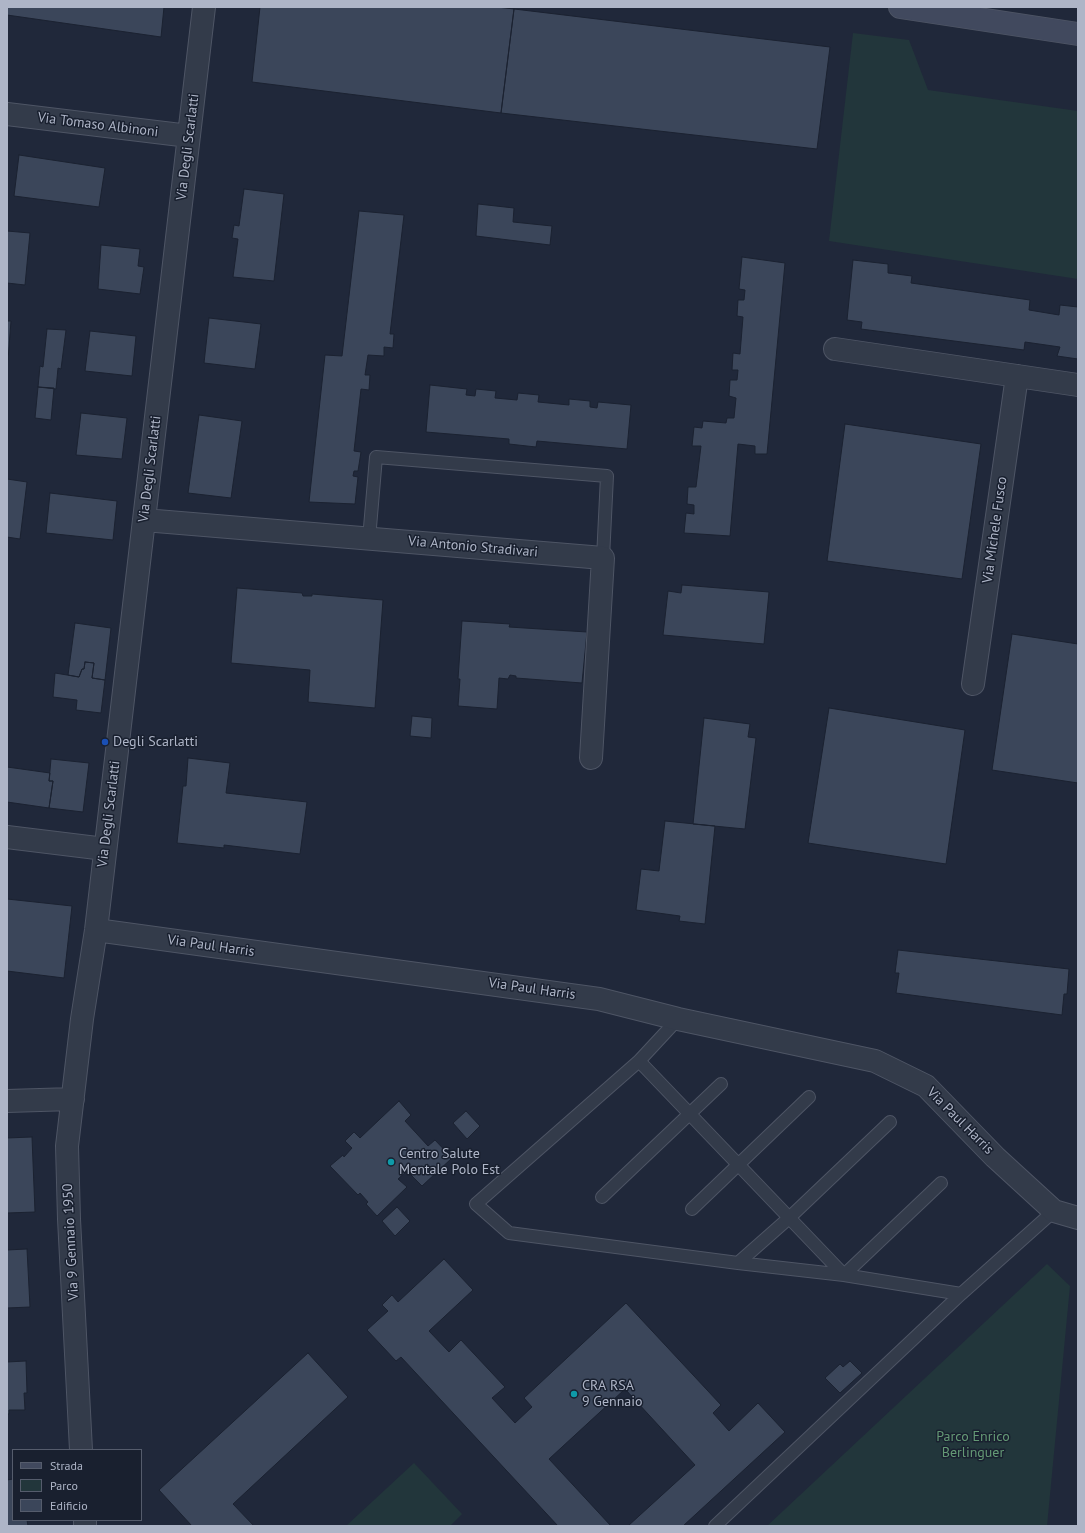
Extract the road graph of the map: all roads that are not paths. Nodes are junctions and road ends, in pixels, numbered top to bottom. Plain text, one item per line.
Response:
1 (204, 7) edge
2 (900, 7) edge
3 (1078, 34) edge
4 (7, 114) edge
5 (189, 136) junction
6 (835, 349) dead end
7 (1017, 376) junction
8 (1078, 386) edge
9 (144, 520) junction
10 (370, 539) junction
11 (603, 558) junction
12 (973, 684) dead end
13 (591, 758) dead end
14 (7, 837) edge
15 (105, 848) junction
16 (96, 930) junction
17 (678, 1019) junction
18 (639, 1061) junction
19 (721, 1084) dead end
20 (809, 1097) dead end
21 (73, 1099) junction
22 (7, 1101) edge
23 (690, 1114) junction
24 (890, 1122) dead end
25 (738, 1165) junction
26 (941, 1183) dead end
27 (602, 1197) dead end
28 (692, 1208) dead end
29 (1054, 1211) junction
30 (789, 1218) junction
31 (1078, 1218) edge
32 (738, 1263) junction
33 (844, 1276) junction
34 (961, 1294) junction
35 (81, 1449) edge
36 (715, 1526) edge

1 - 5 street, Via Degli Scarlatti
2 - 3 street
4 - 5 street, Via Tomaso Albinoni
5 - 9 street, Via Degli Scarlatti
6 - 7 street
7 - 8 street
7 - 12 street, Via Michele Fusco
9 - 10 street, Via Antonio Stradivari
9 - 15 street, Via Degli Scarlatti
10 - 11 street, Via Antonio Stradivari
10 - 11 lane
11 - 13 street
14 - 15 street
15 - 16 street, Via Degli Scarlatti
16 - 17 street, Via Paul Harris
16 - 21 street
17 - 18 lane
17 - 29 street, Via Paul Harris
18 - 23 lane
18 - 32 lane
19 - 23 lane
20 - 25 lane
21 - 22 street
21 - 35 street, Via 9 Gennaio 1950
23 - 25 lane
23 - 27 lane
24 - 30 lane
25 - 28 lane
25 - 30 lane
26 - 33 lane
29 - 31 street, Via Paul Harris
29 - 34 lane
30 - 32 lane
30 - 33 lane
32 - 33 lane
33 - 34 lane
34 - 36 lane

